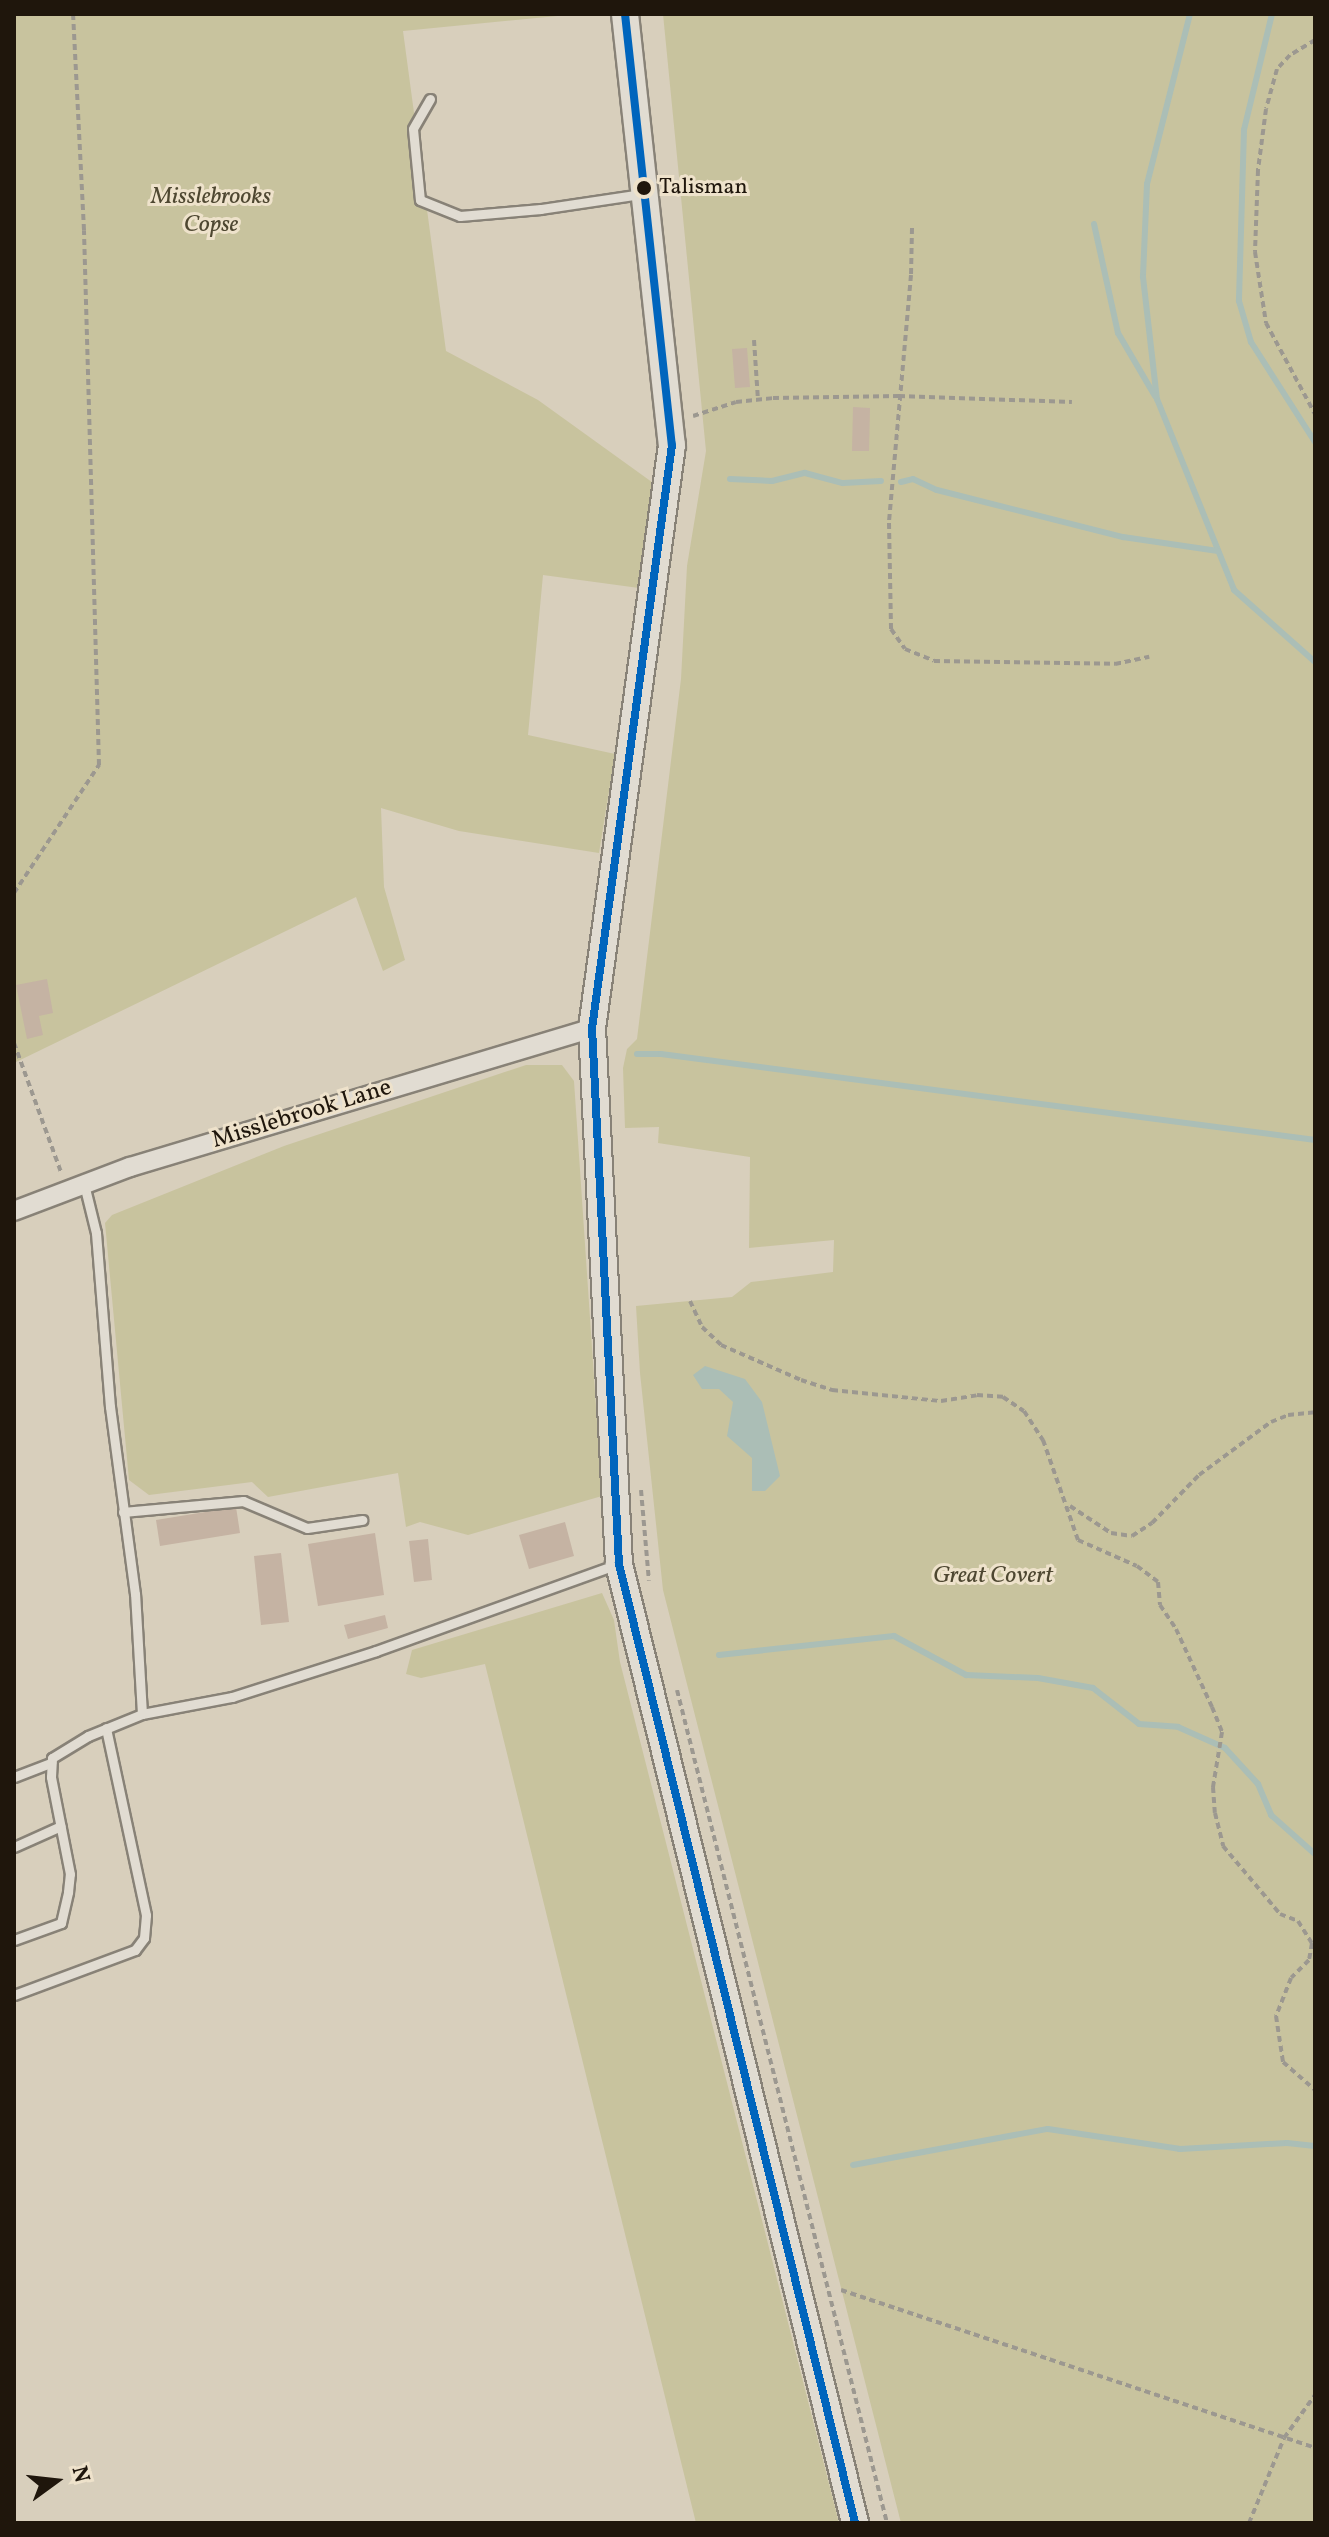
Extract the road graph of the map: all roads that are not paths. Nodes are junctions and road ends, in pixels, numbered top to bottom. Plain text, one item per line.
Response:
1 (625, 14) edge
2 (430, 99) dead end
3 (645, 194) junction
4 (592, 1028) junction
5 (84, 1184) junction
6 (14, 1211) edge
7 (123, 1512) junction
8 (362, 1520) dead end
9 (619, 1564) junction
10 (142, 1714) junction
11 (106, 1728) junction
12 (51, 1763) junction
13 (14, 1777) edge
14 (61, 1826) junction
15 (14, 1847) edge
16 (14, 1940) edge
17 (14, 1995) edge
18 (855, 2523) edge

1 - 3 street
2 - 3 lane
3 - 4 street
4 - 5 street, Misslebrook Lane
4 - 9 street
5 - 6 street, Misslebrook Lane
5 - 7 lane
7 - 8 lane
7 - 10 lane
9 - 10 lane
9 - 18 street
10 - 11 lane
11 - 12 lane
11 - 17 lane
12 - 13 lane
12 - 14 lane
14 - 15 lane
14 - 16 lane

